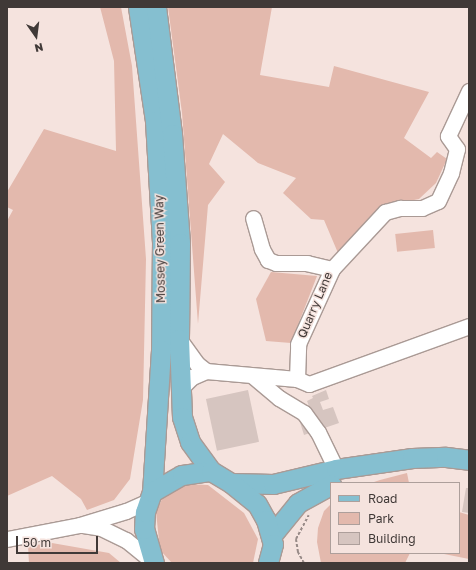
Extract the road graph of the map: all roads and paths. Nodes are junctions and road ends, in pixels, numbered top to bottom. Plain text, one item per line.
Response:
1 (138, 7) edge
2 (156, 7) edge
3 (469, 91) edge
4 (253, 218) dead end
5 (332, 269) junction
6 (469, 326) edge
7 (179, 339) junction
8 (206, 371) junction
9 (254, 377) junction
10 (297, 379) junction
11 (180, 398) junction
12 (469, 460) edge
13 (211, 471) junction
14 (334, 479) edge
15 (231, 483) junction
16 (330, 483) edge
17 (150, 496) junction
18 (313, 501) junction
19 (80, 525) junction
20 (7, 539) edge
21 (272, 539) junction
22 (153, 561) edge
23 (268, 563) edge
24 (283, 563) edge
25 (304, 563) edge

1 - 17 main road, Mossey Green Way
2 - 7 main road, Mossey Green Way
3 - 5 street
4 - 5 street, Quarry Lane
5 - 10 street, Quarry Lane
6 - 10 street
7 - 8 street
7 - 11 main road, Mossey Green Way
8 - 9 street
8 - 11 street
9 - 10 street
9 - 14 street
11 - 13 main road, Mossey Green Way
12 - 14 main road
13 - 15 main road
13 - 17 main road
14 - 15 main road
15 - 21 main road
16 - 18 main road
17 - 19 street
17 - 22 main road, Mossey Green Way
18 - 21 main road
18 - 25 path
19 - 20 street
19 - 22 street
21 - 23 main road
21 - 24 main road

